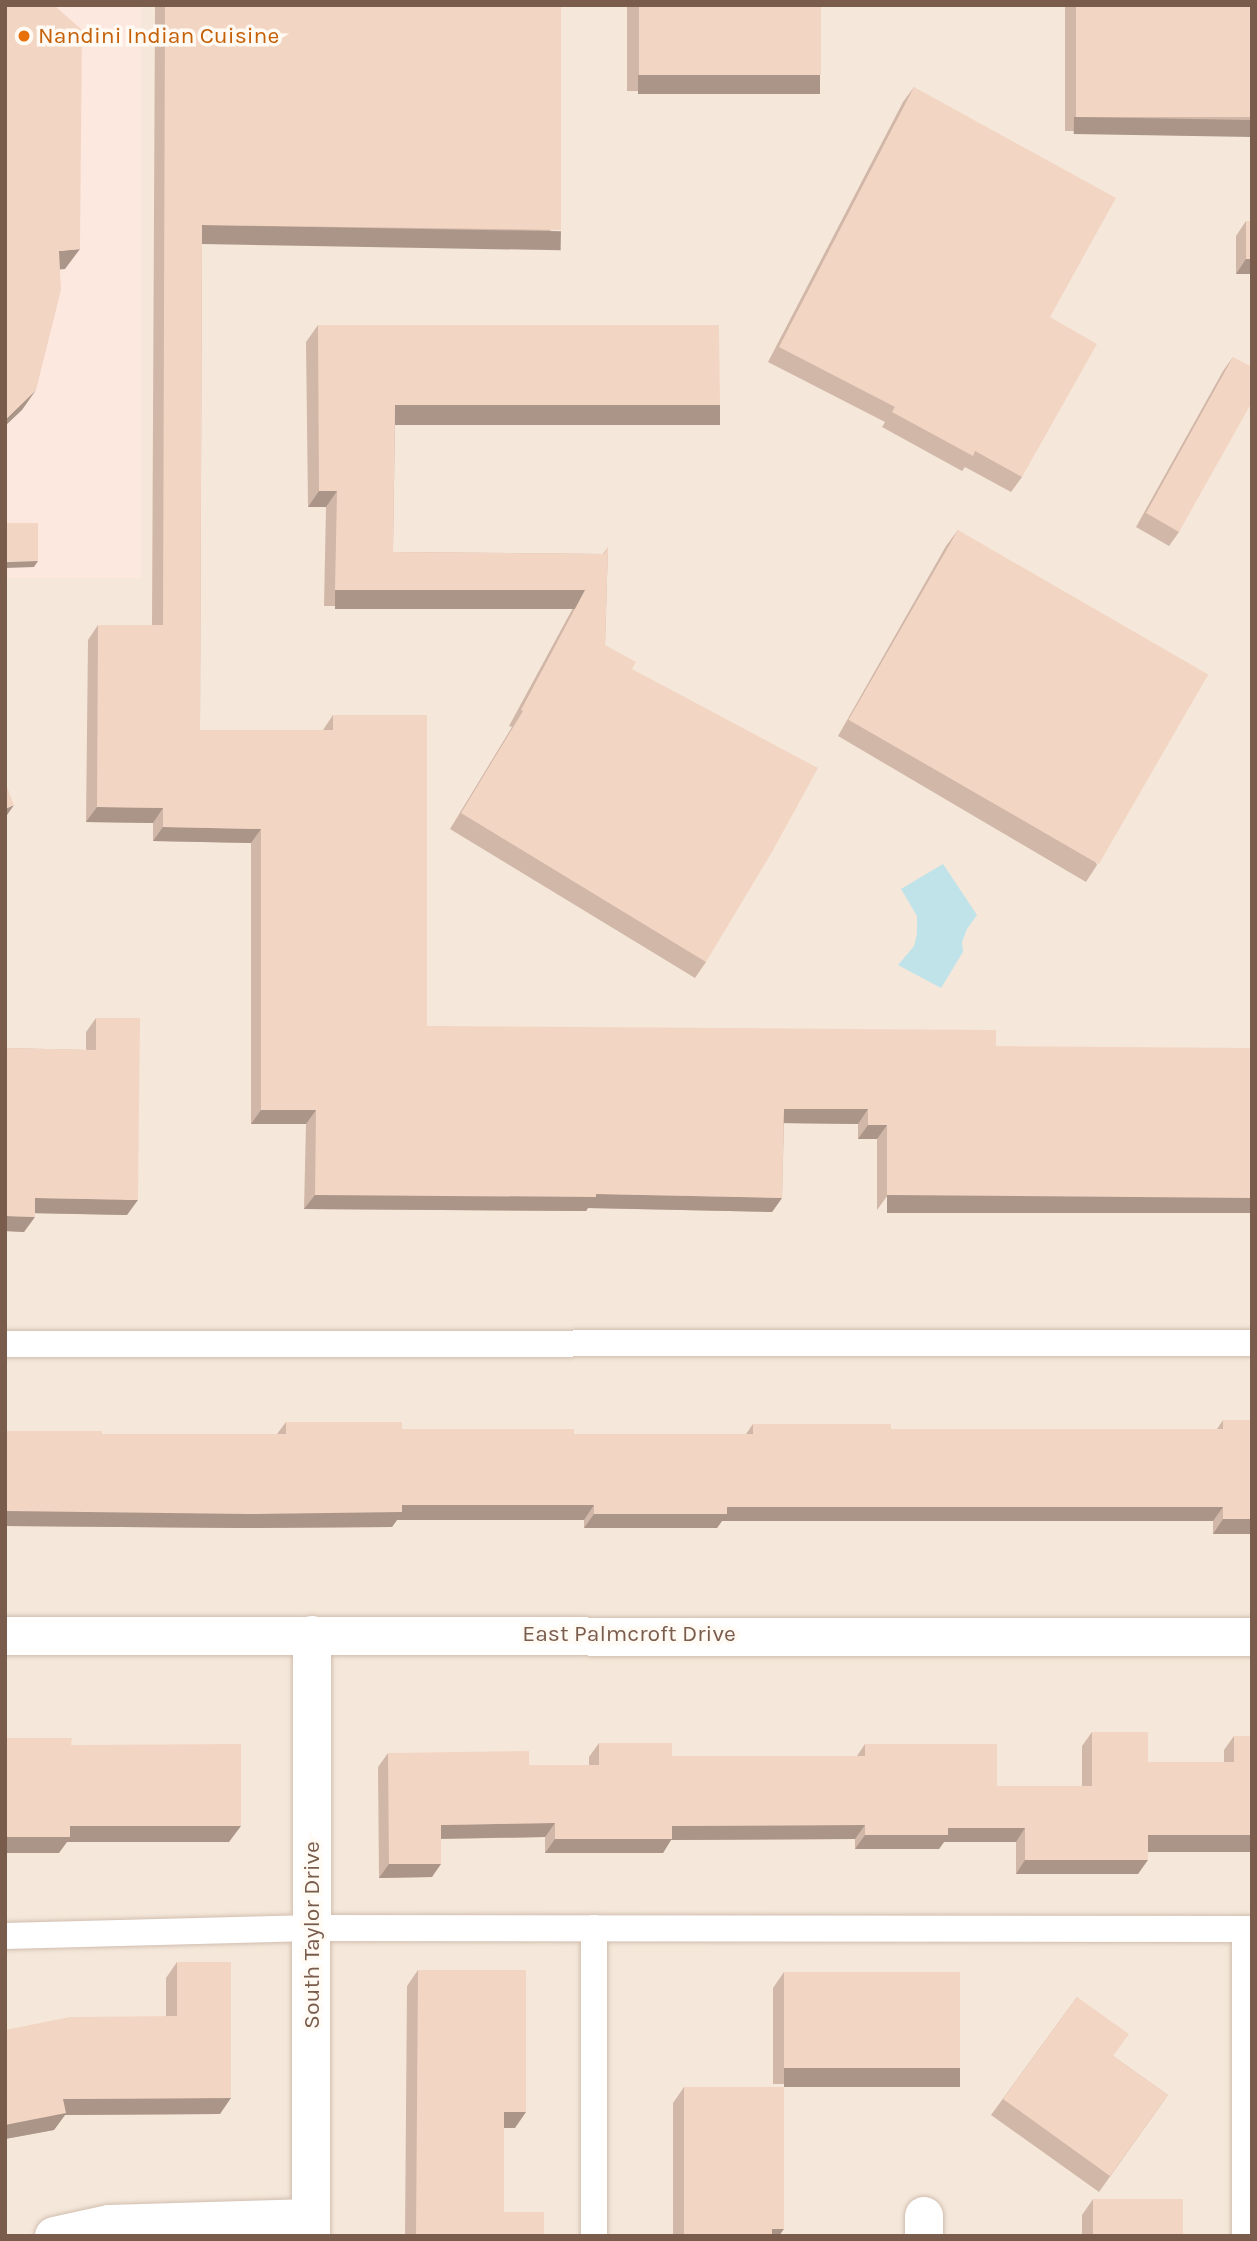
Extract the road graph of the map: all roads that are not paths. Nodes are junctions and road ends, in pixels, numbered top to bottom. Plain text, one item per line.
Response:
1 (1252, 1343) edge
2 (5, 1344) edge
3 (312, 1635) junction
4 (5, 1636) edge
5 (1252, 1637) edge
6 (312, 1928) junction
7 (594, 1928) junction
8 (1249, 1929) edge
9 (5, 1936) edge
10 (311, 2227) edge
11 (54, 2236) edge
12 (594, 2236) edge
13 (1245, 2236) edge

1 - 2 lane
3 - 4 street, East Palmcroft Drive
3 - 5 street, East Palmcroft Drive
3 - 6 street, South Taylor Drive
6 - 7 lane
6 - 9 lane
6 - 10 street, South Taylor Drive
7 - 8 lane
7 - 12 lane
8 - 13 lane
10 - 11 street

